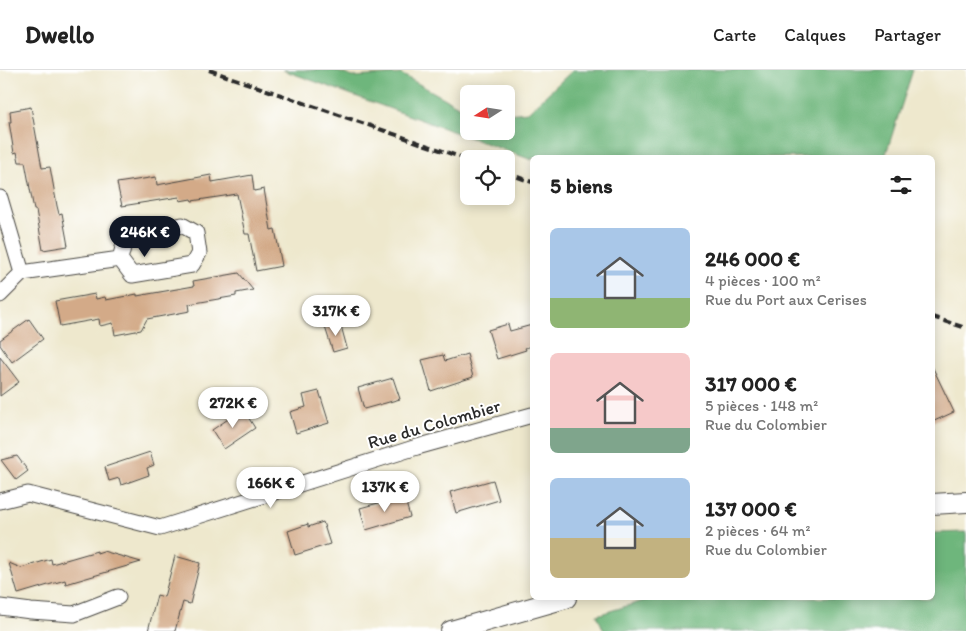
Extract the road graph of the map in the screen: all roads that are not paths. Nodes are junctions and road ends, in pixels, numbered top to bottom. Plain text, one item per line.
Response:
1 (0, 198) edge
2 (120, 259) junction
3 (22, 273) junction
4 (0, 296) edge
5 (530, 417) edge
6 (0, 501) edge
7 (966, 502) edge
8 (935, 504) edge
9 (966, 515) edge
10 (935, 517) edge
11 (118, 597) dead end
12 (559, 600) edge
13 (0, 607) edge
14 (450, 631) edge

1 - 3 street
2 - 2 street
2 - 3 street
3 - 4 street
5 - 6 street, Rue du Colombier
7 - 8 main road
9 - 10 main road
11 - 13 street
12 - 14 main road

